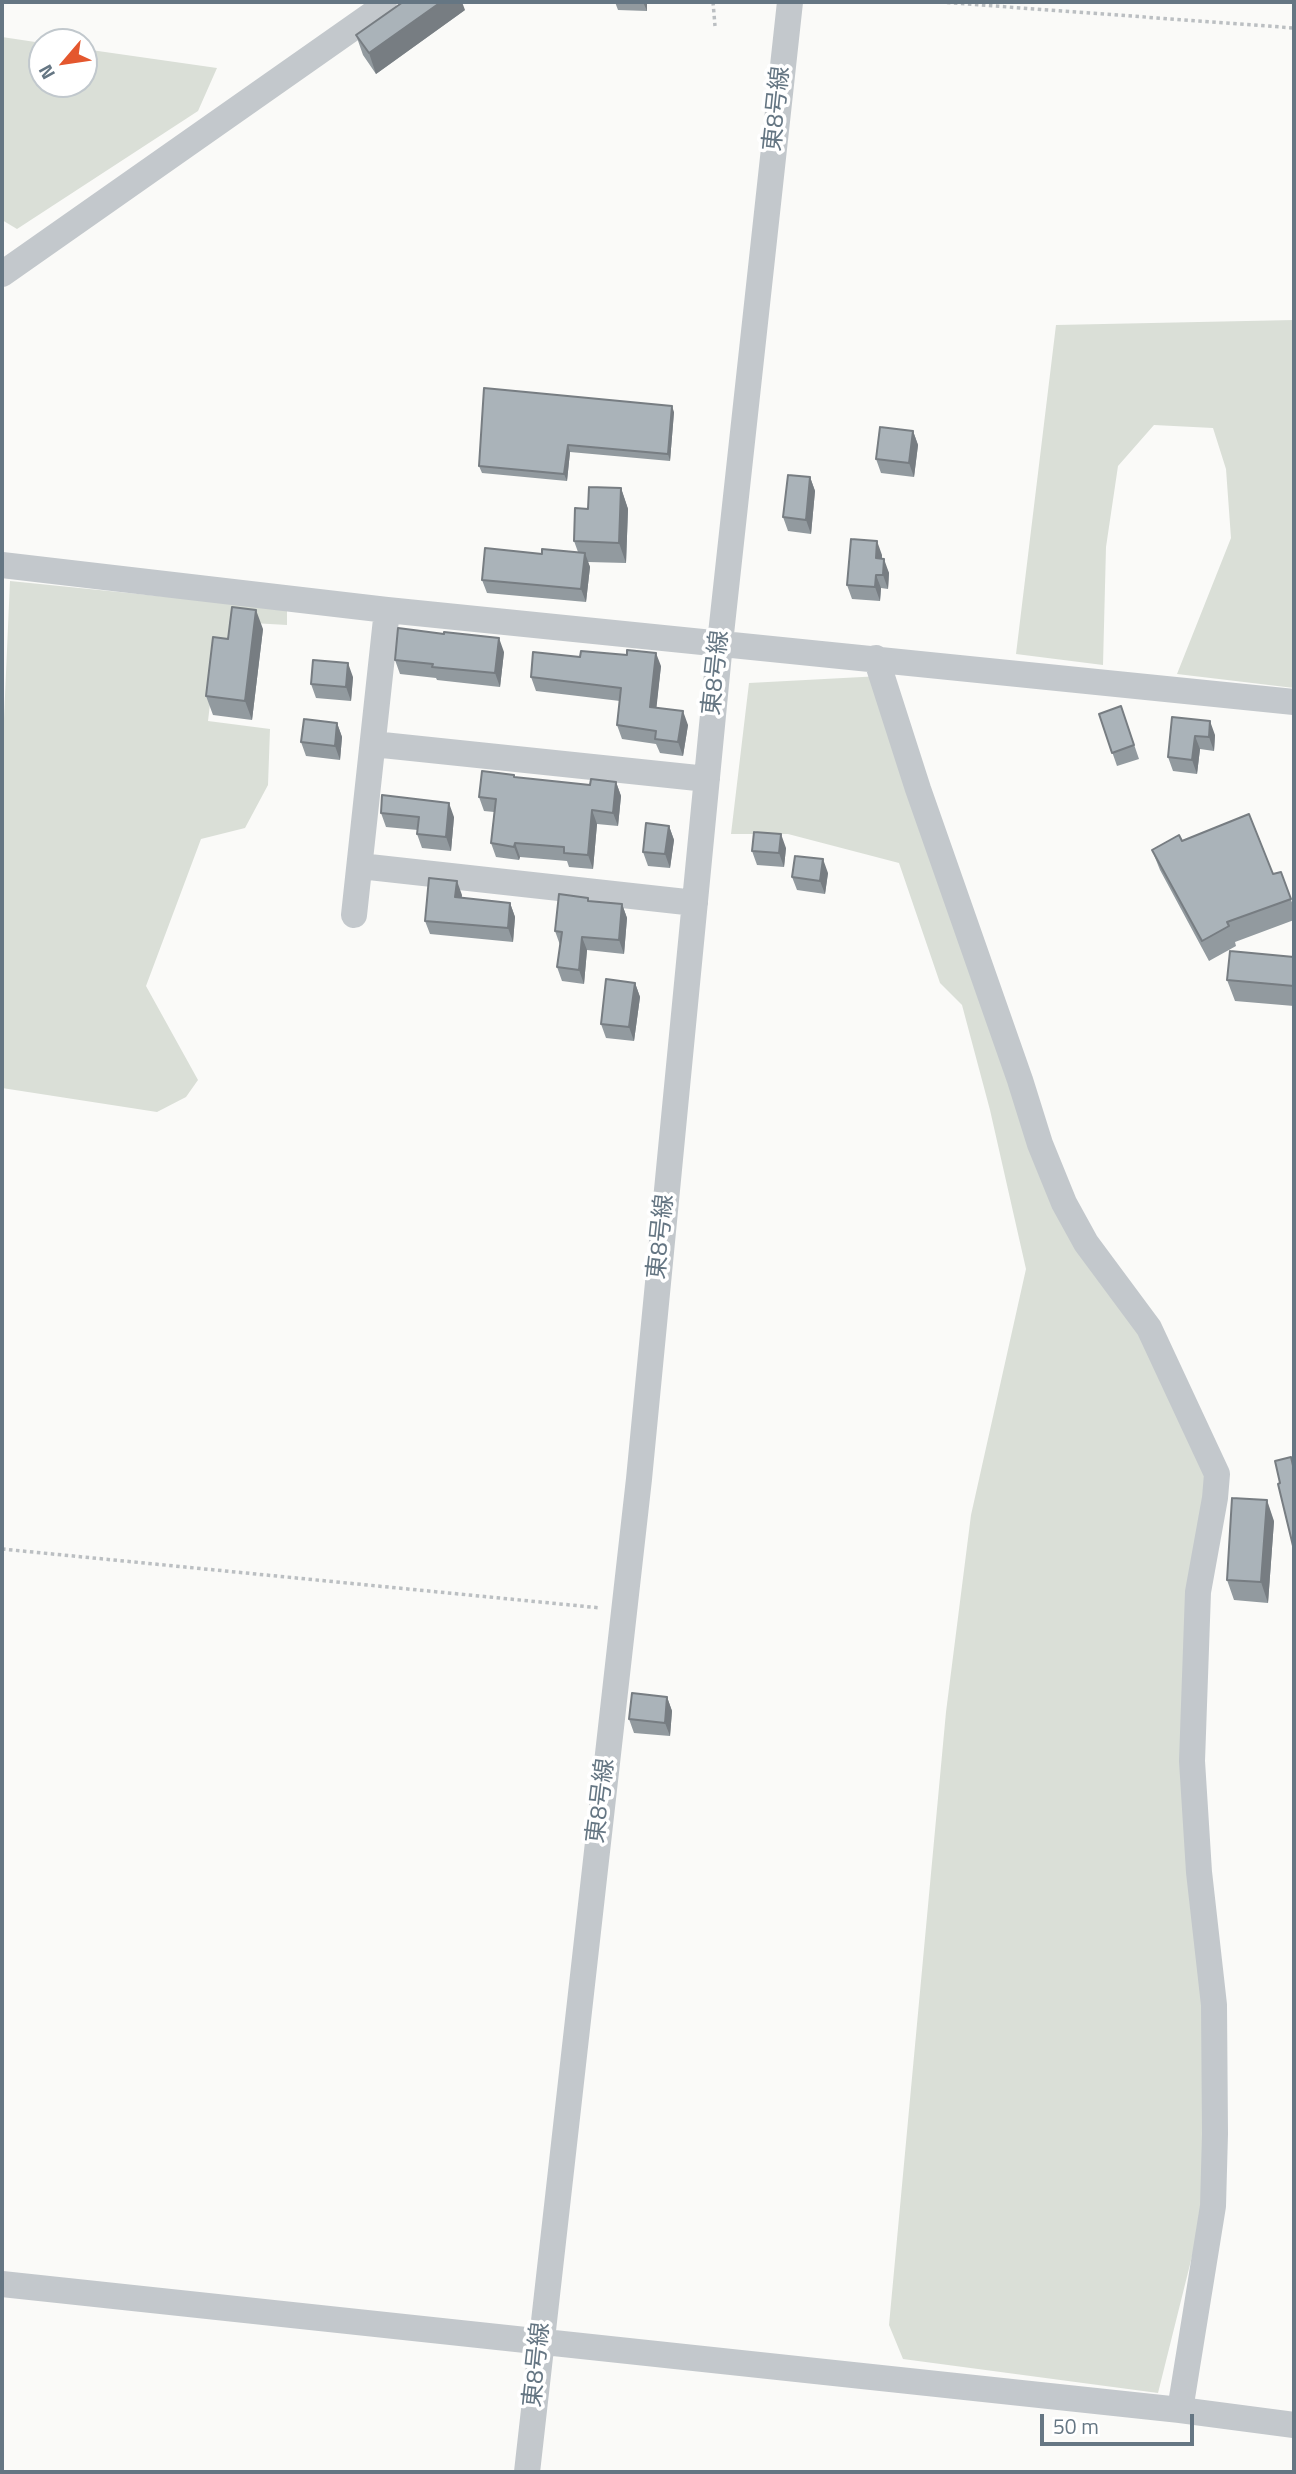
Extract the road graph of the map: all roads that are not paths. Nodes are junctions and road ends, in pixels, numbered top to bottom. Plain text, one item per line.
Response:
1 (384, 2) edge
2 (790, 2) edge
3 (2, 274) edge
4 (2, 565) edge
5 (387, 610) junction
6 (720, 643) junction
7 (876, 658) junction
8 (1294, 702) edge
9 (373, 744) junction
10 (707, 779) junction
11 (360, 866) junction
12 (695, 903) junction
13 (354, 915) dead end
14 (2, 2284) edge
15 (540, 2340) junction
16 (1180, 2410) junction
17 (1294, 2425) edge
18 (527, 2472) edge

1 - 3 street
2 - 6 street, 東8号線
4 - 5 street
5 - 6 street
5 - 9 street
6 - 7 street
6 - 10 street, 東8号線
7 - 8 street
7 - 16 street
9 - 10 street
9 - 11 street
10 - 12 street, 東8号線
11 - 12 street
11 - 13 street
12 - 15 street, 東8号線
14 - 15 street
15 - 16 street
15 - 18 street, 東8号線
16 - 17 street

